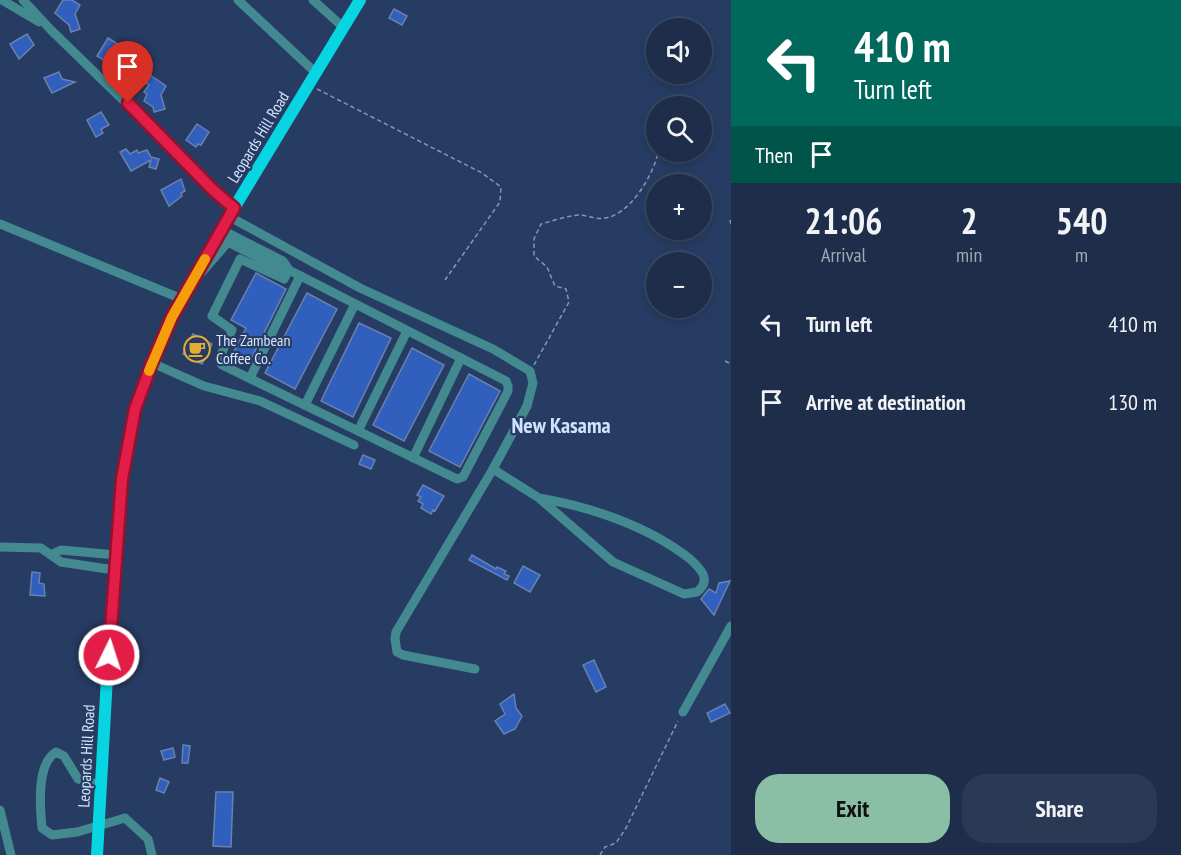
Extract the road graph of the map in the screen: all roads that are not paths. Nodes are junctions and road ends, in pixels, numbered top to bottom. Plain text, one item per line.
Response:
1 (3, 0) edge
2 (23, 0) edge
3 (238, 0) edge
4 (314, 0) edge
5 (360, 0) edge
6 (344, 27) junction
7 (51, 30) junction
8 (316, 72) junction
9 (232, 213) junction
10 (0, 224) edge
11 (223, 236) junction
12 (289, 270) junction
13 (300, 276) junction
14 (182, 299) junction
15 (355, 304) junction
16 (407, 331) junction
17 (461, 358) junction
18 (152, 363) junction
19 (250, 378) junction
20 (305, 405) junction
21 (358, 431) junction
22 (354, 445) dead end
23 (413, 458) junction
24 (493, 469) junction
25 (539, 498) junction
26 (0, 547) edge
27 (94, 553) junction
28 (52, 554) junction
29 (116, 555) junction
30 (93, 568) junction
31 (114, 570) junction
32 (731, 626) edge
33 (475, 669) dead end
34 (683, 712) road end
35 (101, 784) junction
36 (0, 810) edge
37 (99, 824) junction
38 (11, 855) edge
39 (97, 855) edge
40 (152, 855) edge

1 - 7 street
2 - 7 street
3 - 8 street
4 - 6 street
5 - 6 main road, Leopards Hill Road
6 - 8 main road, Leopards Hill Road
7 - 9 street
8 - 9 main road, Leopards Hill Road
9 - 11 main road, Leopards Hill Road
9 - 24 street
10 - 14 street
11 - 12 street
11 - 14 main road, Leopards Hill Road
12 - 13 street
12 - 19 street
13 - 15 street
13 - 19 street
14 - 18 main road, Leopards Hill Road
15 - 16 street
15 - 20 street
16 - 17 street
16 - 21 street
17 - 23 street
17 - 23 street
18 - 22 street
18 - 29 main road, Leopards Hill Road
19 - 20 street
20 - 21 street
21 - 23 street
24 - 25 street
24 - 33 street
25 - 25 street
26 - 28 street
27 - 28 street
27 - 29 street
27 - 30 street
28 - 30 street
29 - 31 main road, Leopards Hill Road
30 - 31 street
31 - 35 main road, Leopards Hill Road
32 - 34 street
35 - 37 main road, Leopards Hill Road
35 - 37 street
36 - 38 street
37 - 39 main road, Leopards Hill Road
37 - 40 street

